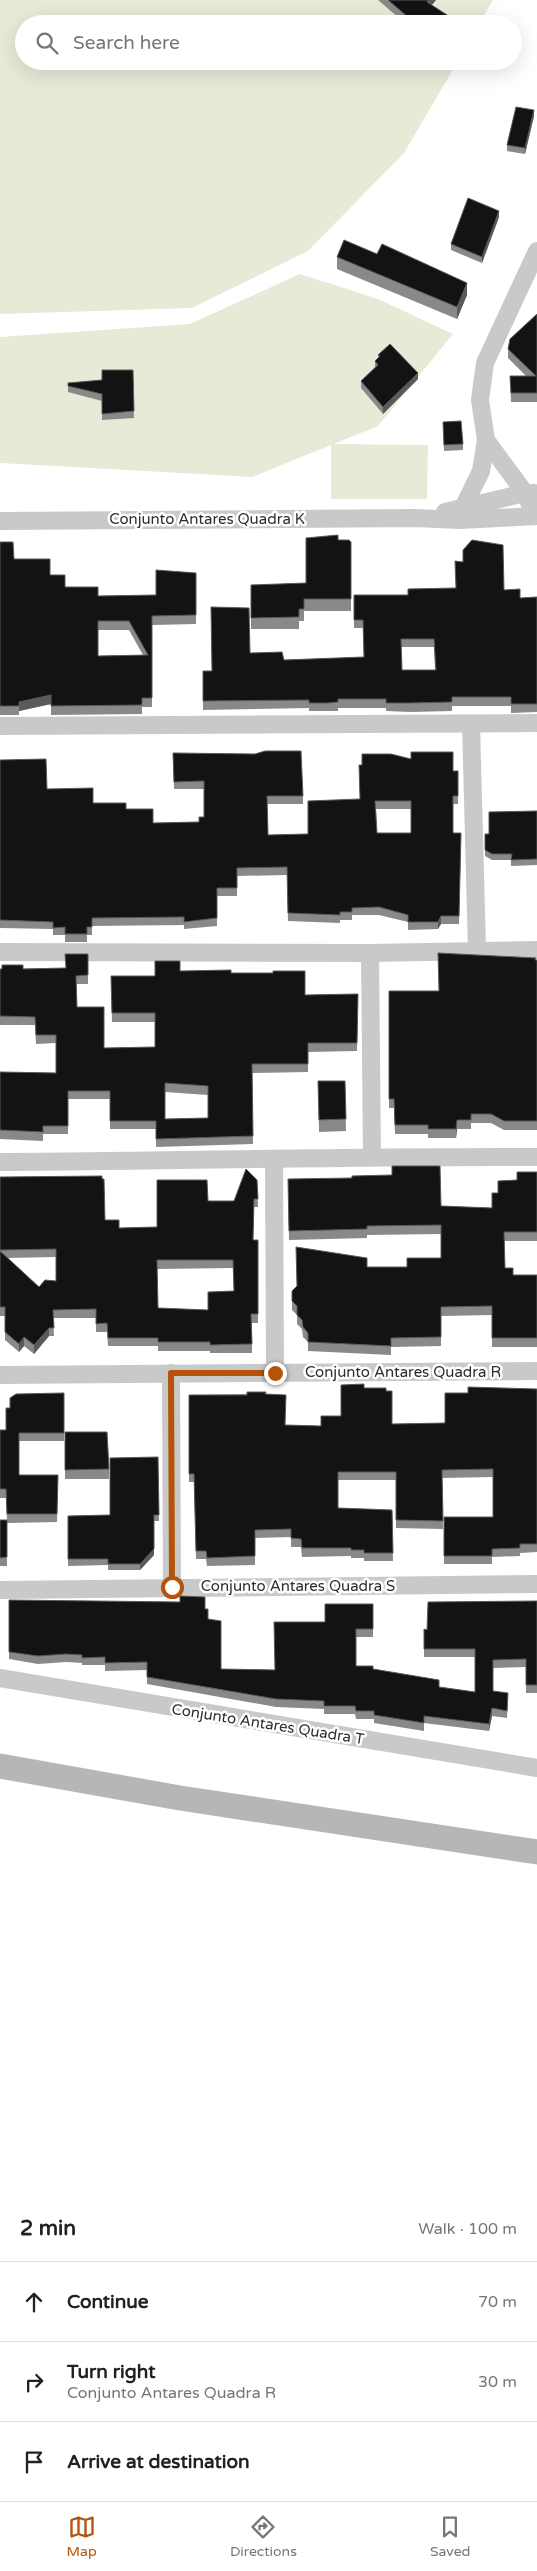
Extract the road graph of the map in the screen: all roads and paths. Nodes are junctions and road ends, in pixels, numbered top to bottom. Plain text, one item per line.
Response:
1 (537, 251) edge
2 (533, 271) edge
3 (486, 440) junction
4 (531, 493) edge
5 (460, 514) junction
6 (536, 516) edge
7 (0, 521) edge
8 (537, 723) edge
9 (472, 724) junction
10 (0, 726) edge
11 (477, 950) junction
12 (537, 950) edge
13 (0, 952) edge
14 (370, 952) junction
15 (372, 1156) junction
16 (537, 1157) edge
17 (274, 1160) junction
18 (0, 1162) edge
19 (537, 1371) edge
20 (171, 1373) junction
21 (275, 1373) junction
22 (0, 1375) edge
23 (537, 1584) edge
24 (172, 1587) junction
25 (0, 1590) edge
26 (0, 1678) edge
27 (0, 1766) edge
28 (537, 1768) edge
29 (537, 1852) edge

1 - 2 street
2 - 3 street
3 - 4 street
3 - 5 street
4 - 5 street
4 - 6 street
5 - 6 street
5 - 7 street, Conjunto Antares Quadra K
8 - 9 street
9 - 10 street
9 - 11 street
11 - 12 street
11 - 14 street
13 - 14 street
14 - 15 street
15 - 16 street
15 - 17 street
17 - 18 street
17 - 21 street
19 - 21 street, Conjunto Antares Quadra R
20 - 21 street, Conjunto Antares Quadra R
20 - 22 street, Conjunto Antares Quadra R
20 - 24 street
23 - 24 street, Conjunto Antares Quadra S
24 - 25 street, Conjunto Antares Quadra S
26 - 28 street, Conjunto Antares Quadra T
27 - 29 main road

